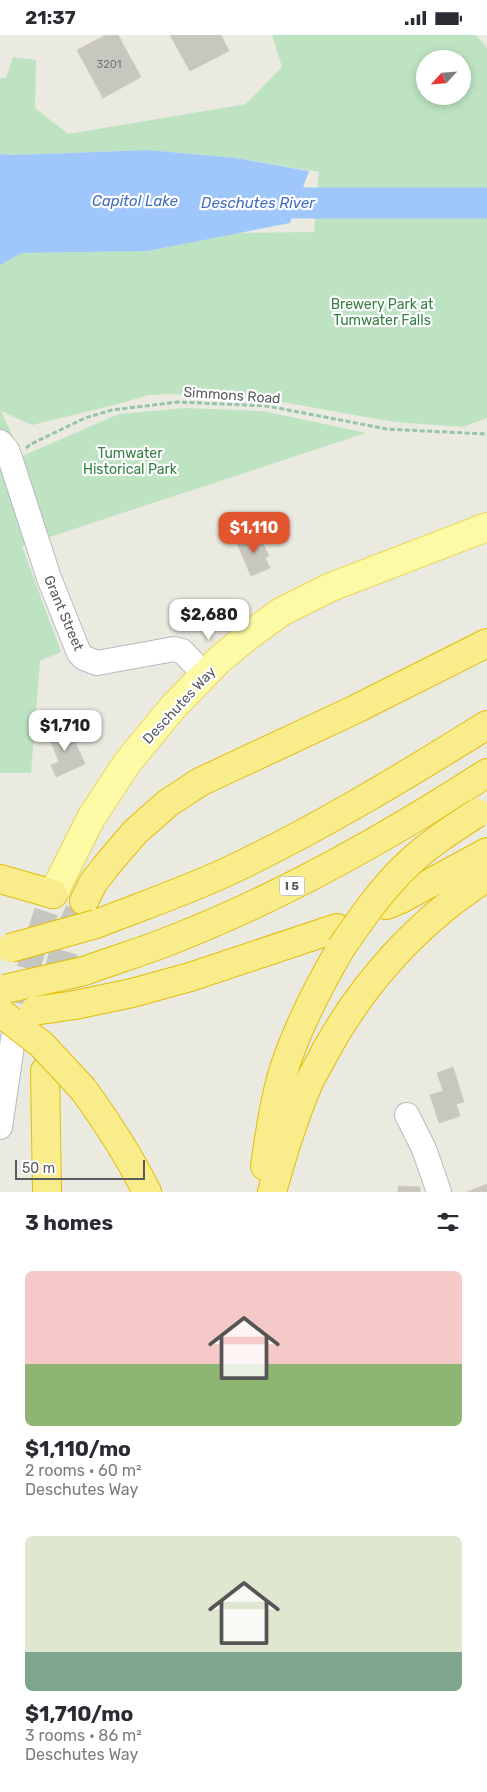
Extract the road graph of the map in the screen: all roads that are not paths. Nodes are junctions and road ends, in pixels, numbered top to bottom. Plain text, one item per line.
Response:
1 (0, 442) edge
2 (487, 527) edge
3 (487, 643) edge
4 (487, 654) edge
5 (205, 675) junction
6 (356, 709) junction
7 (487, 725) edge
8 (487, 773) edge
9 (482, 810) edge
10 (487, 852) edge
11 (487, 877) edge
12 (0, 879) edge
13 (50, 900) joint
14 (386, 905) dead end
15 (90, 912) junction
16 (339, 938) junction
17 (5, 949) edge
18 (2, 1000) edge
19 (44, 1018) dead end
20 (13, 1039) tunnel mouth
21 (45, 1071) dead end
22 (407, 1115) dead end
23 (0, 1127) edge
24 (47, 1192) edge
25 (147, 1192) edge
26 (261, 1192) edge
27 (272, 1192) edge
28 (439, 1192) edge

1 - 5 street, Grant Street
2 - 5 main road, Deschutes Way
3 - 6 highway
4 - 6 highway
5 - 13 main road, Deschutes Way
6 - 15 highway
7 - 15 highway
8 - 18 highway, I 5, bridge
9 - 16 highway, bridge
10 - 14 highway
11 - 27 highway
12 - 13 highway
15 - 17 highway, bridge
16 - 19 highway, bridge
16 - 26 highway
18 - 25 highway, bridge
20 - 23 street
21 - 24 highway
22 - 28 street

